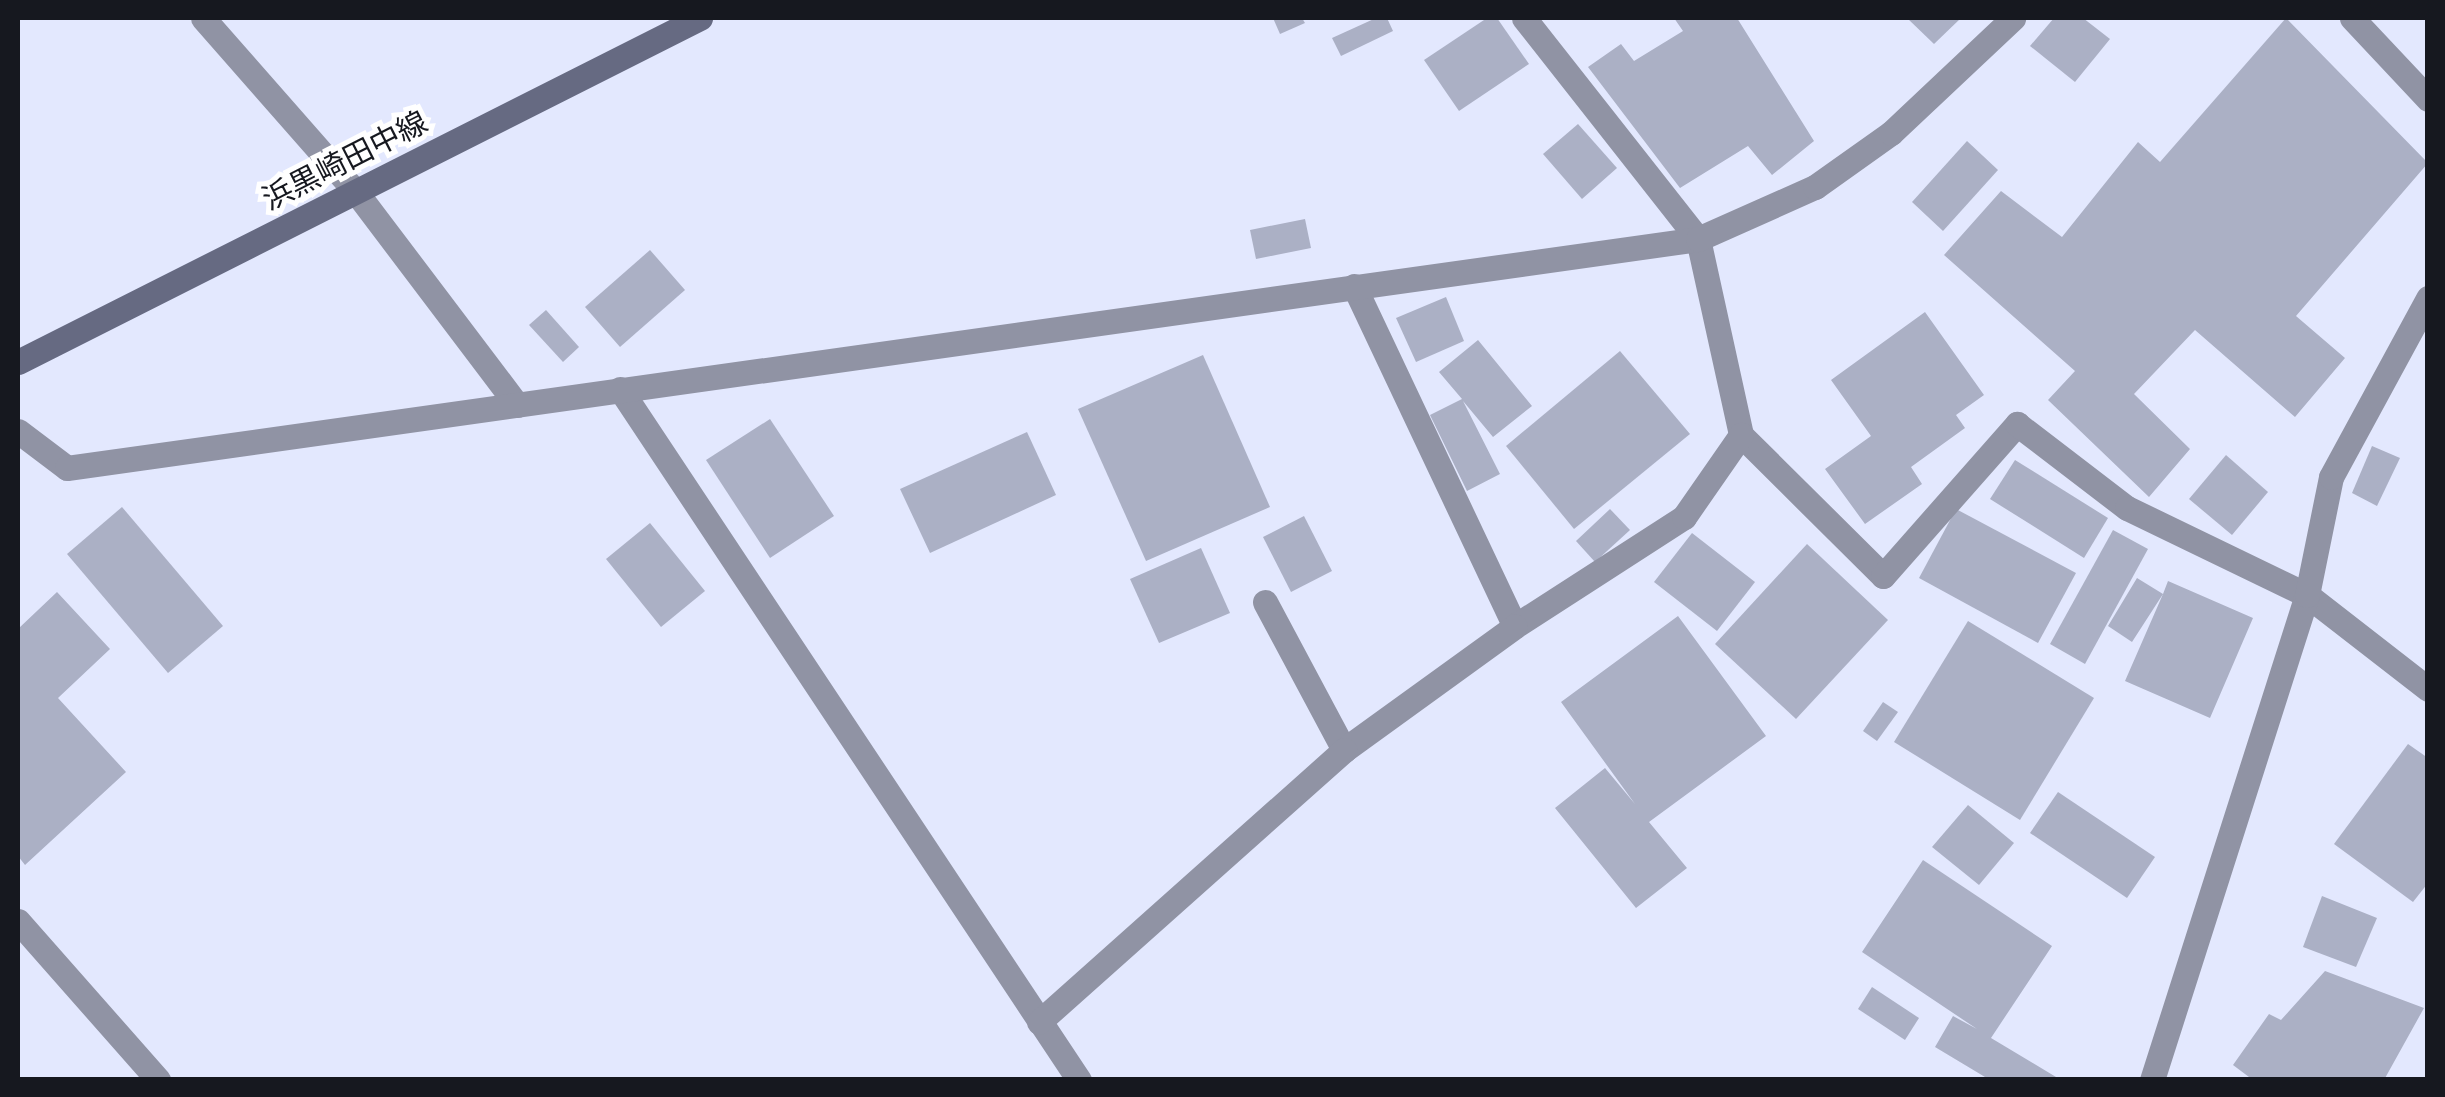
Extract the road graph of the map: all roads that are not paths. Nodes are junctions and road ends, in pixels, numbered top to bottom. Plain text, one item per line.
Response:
1 (203, 18) edge
2 (700, 18) edge
3 (1524, 18) edge
4 (2012, 18) edge
5 (2352, 18) edge
6 (2428, 99) edge
7 (356, 192) junction
8 (1698, 239) junction
9 (1354, 286) junction
10 (2428, 298) edge
11 (18, 362) edge
12 (620, 389) junction
13 (516, 405) junction
14 (18, 431) edge
15 (1741, 435) junction
16 (2306, 595) junction
17 (1265, 602) dead end
18 (1514, 626) junction
19 (2428, 689) edge
20 (1344, 750) junction
21 (18, 922) edge
22 (1039, 1022) junction
23 (158, 1080) edge
24 (1079, 1080) edge
25 (2152, 1080) edge

1 - 7 street
2 - 7 main road, 浜黒崎田中線
3 - 8 street
4 - 8 street
5 - 6 street
7 - 11 main road, 浜黒崎田中線
7 - 13 street
8 - 9 street
8 - 15 street
9 - 12 street
9 - 18 street
10 - 16 street
12 - 13 street
12 - 22 street
13 - 14 street
15 - 16 street
15 - 18 street
16 - 19 street
16 - 25 street
17 - 20 street
18 - 20 street
20 - 22 street
21 - 23 street
22 - 24 street

